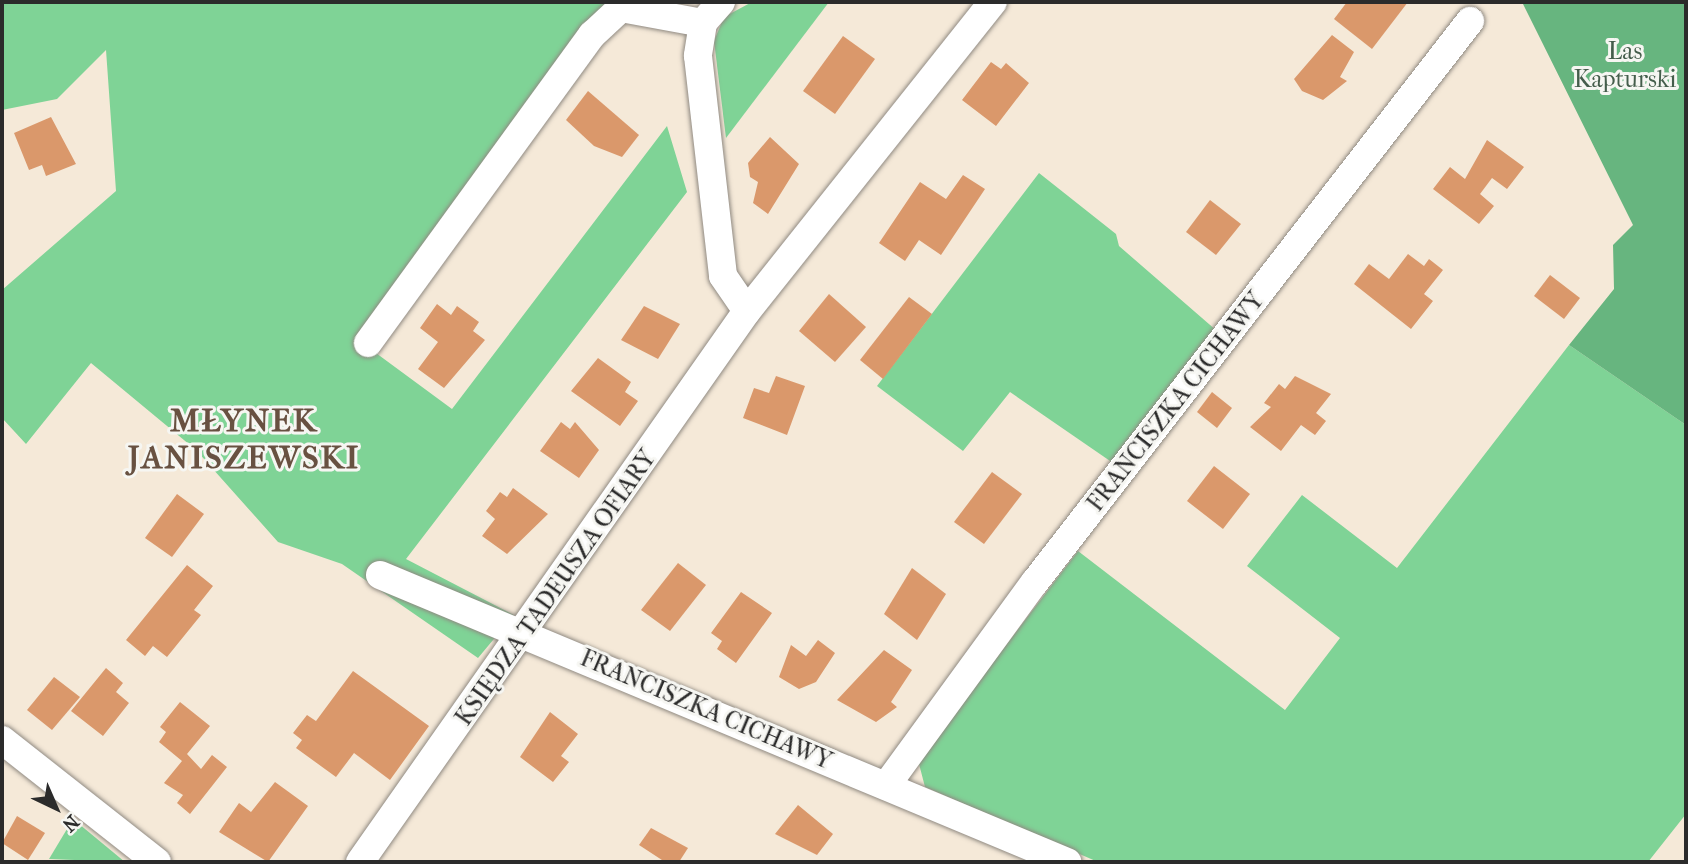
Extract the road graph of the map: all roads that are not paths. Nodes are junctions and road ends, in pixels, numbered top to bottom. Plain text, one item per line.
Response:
1 (993, 2) edge
2 (712, 12) edge
3 (1470, 21) dead end
4 (747, 311) junction
5 (368, 343) dead end
6 (380, 575) dead end
7 (526, 635) junction
8 (2, 740) edge
9 (886, 786) junction
10 (157, 862) edge
11 (360, 862) edge
12 (1067, 862) edge

1 - 4 street, KSIĘDZA TADEUSZA OFIARY
2 - 4 street
2 - 5 street
3 - 9 street, FRANCISZKA CICHAWY
4 - 7 street, KSIĘDZA TADEUSZA OFIARY
6 - 7 street, FRANCISZKA CICHAWY
7 - 9 street, FRANCISZKA CICHAWY
7 - 11 street, KSIĘDZA TADEUSZA OFIARY
8 - 10 street
9 - 12 street, FRANCISZKA CICHAWY

